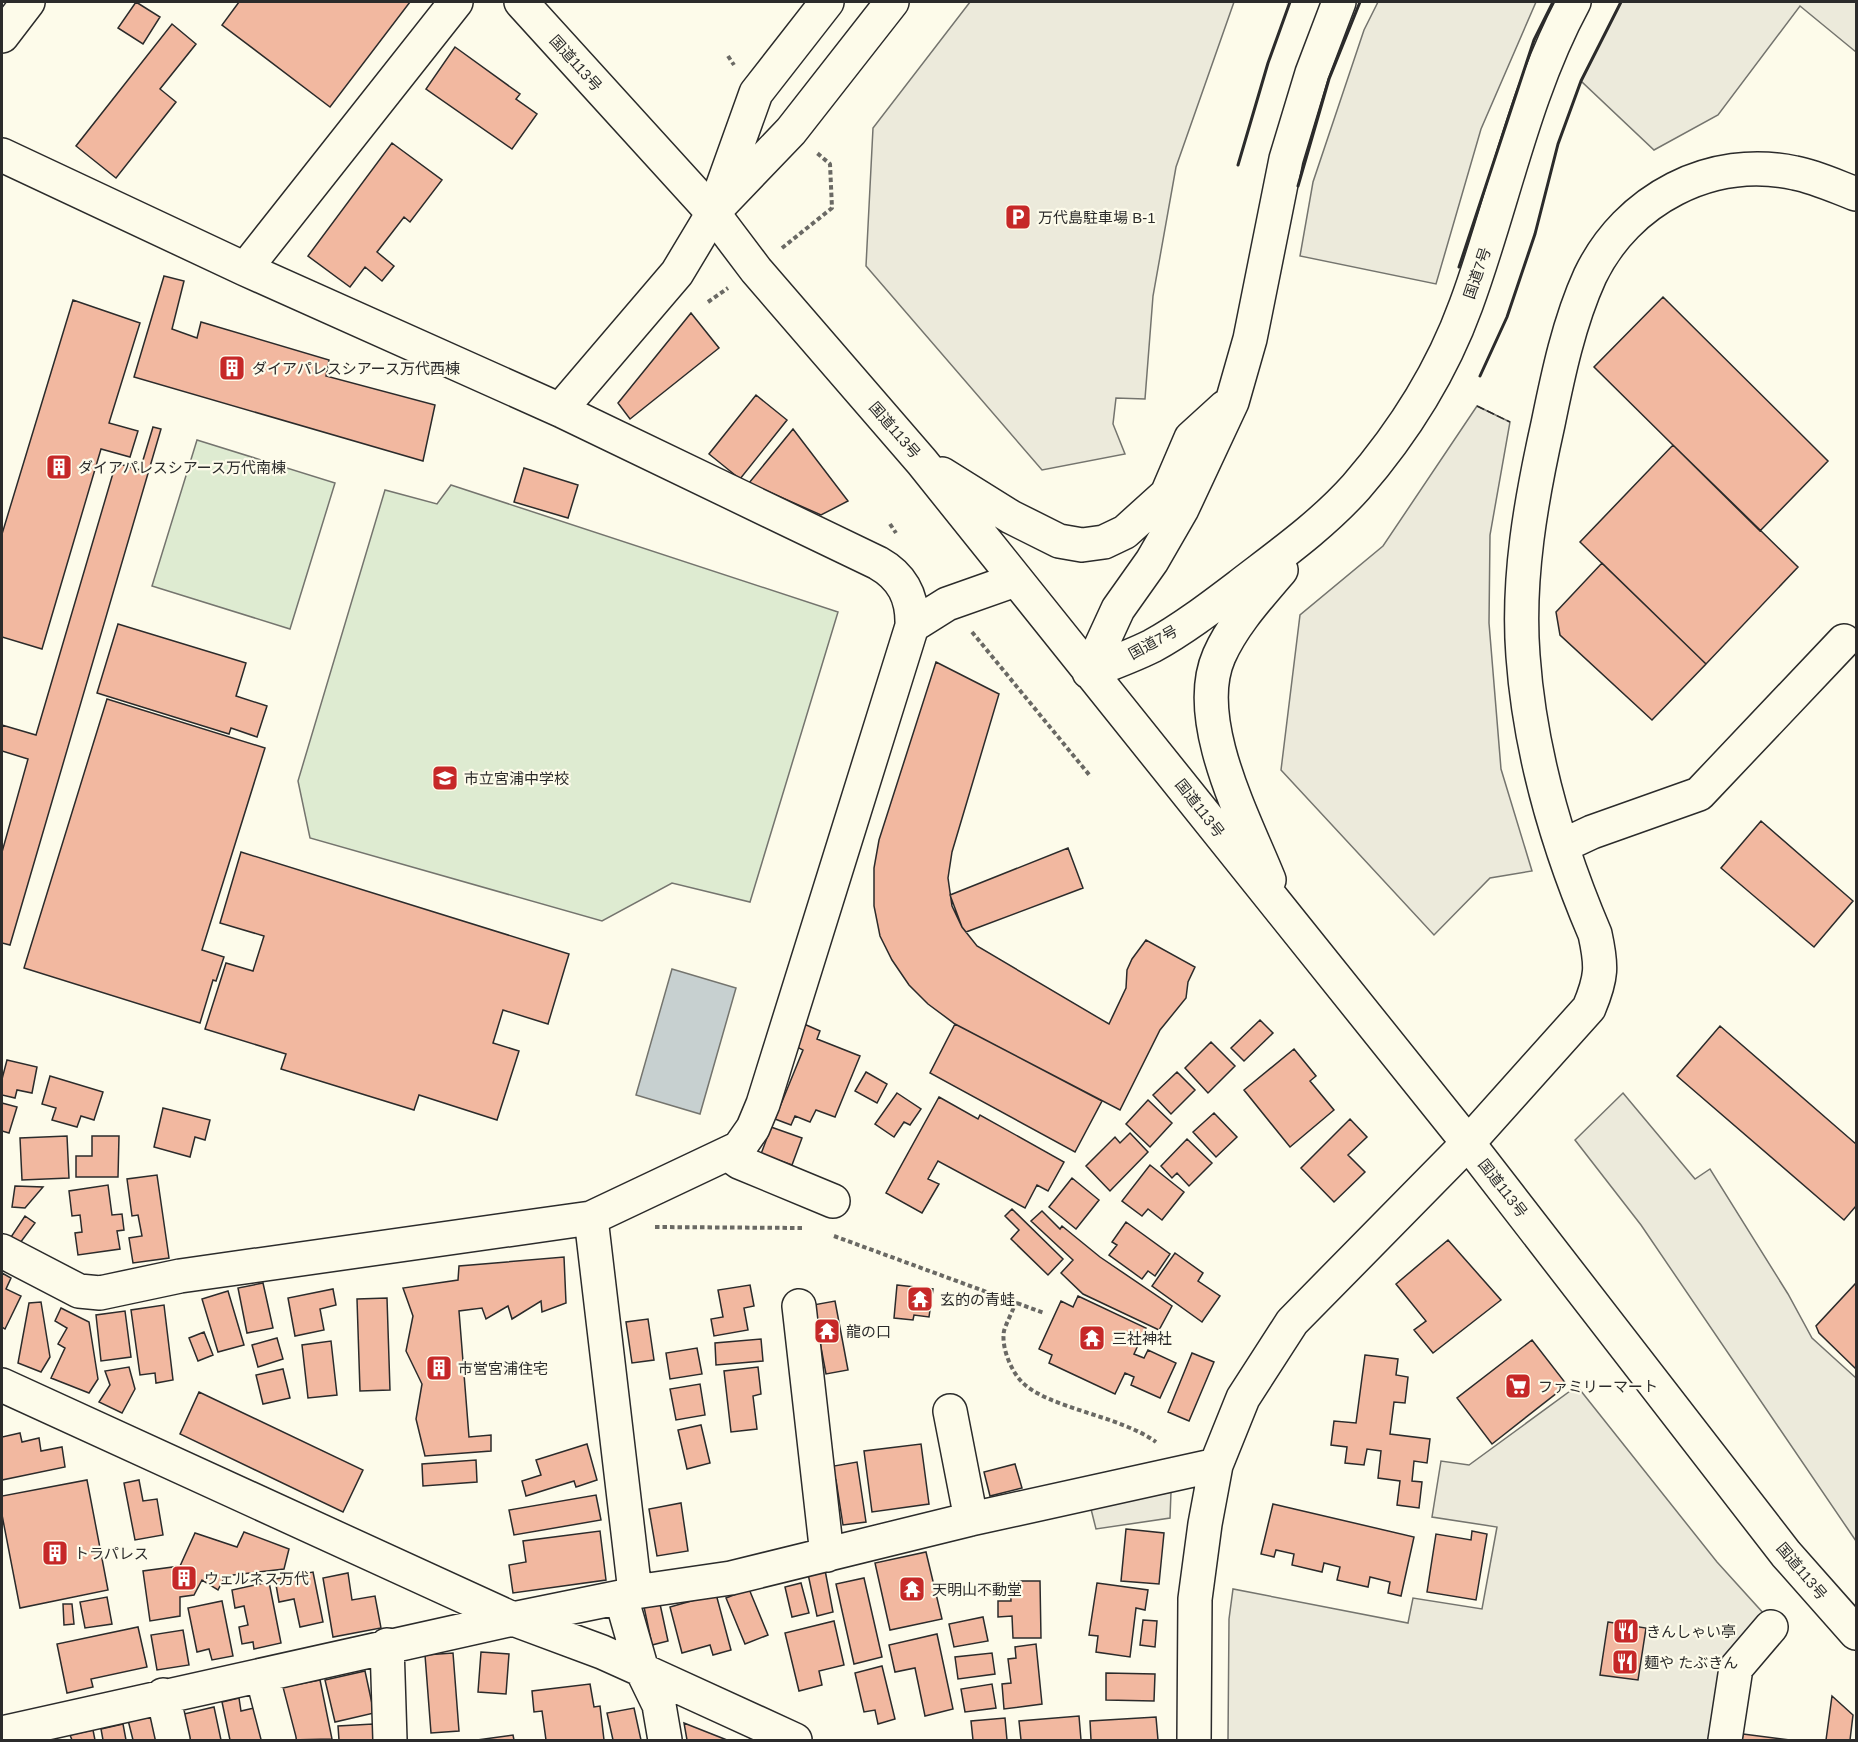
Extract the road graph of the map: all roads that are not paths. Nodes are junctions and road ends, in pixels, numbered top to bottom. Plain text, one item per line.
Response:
1 (28, 2) edge
2 (456, 2) edge
3 (521, 2) edge
4 (827, 2) edge
5 (892, 2) edge
6 (1339, 2) edge
7 (1574, 2) edge
8 (2, 36) edge
9 (2, 155) edge
10 (1857, 194) edge
11 (713, 213) junction
12 (245, 270) junction
13 (1232, 402) junction
14 (560, 410) junction
15 (922, 462) junction
16 (1355, 488) junction
17 (1015, 580) junction
18 (912, 626) junction
19 (1844, 641) dead end
20 (1089, 672) junction
21 (1562, 846) junction
22 (1280, 910) junction
23 (1468, 1143) junction
24 (728, 1154) junction
25 (833, 1202) dead end
26 (591, 1218) junction
27 (2, 1251) edge
28 (799, 1306) dead end
29 (2, 1385) edge
30 (950, 1411) dead end
31 (1216, 1465) junction
32 (971, 1519) junction
33 (827, 1555) junction
34 (628, 1594) junction
35 (513, 1619) junction
36 (1771, 1627) dead end
37 (1857, 1633) edge
38 (387, 1645) junction
39 (642, 1670) junction
40 (262, 1674) junction
41 (163, 1695) junction
42 (2, 1733) edge
43 (172, 1740) edge
44 (279, 1740) edge
45 (390, 1740) edge
46 (665, 1740) edge
47 (795, 1740) edge
48 (1194, 1740) edge
49 (1725, 1740) edge

1 - 8 main road
2 - 12 main road
3 - 11 main road, 国道113号
4 - 11 main road
5 - 11 main road
6 - 13 main road
7 - 16 main road, 国道7号
9 - 12 main road
10 - 21 main road
11 - 14 main road
11 - 15 main road, 国道113号
12 - 14 main road
13 - 15 main road
13 - 20 main road
14 - 18 main road
15 - 17 main road, 国道113号
16 - 20 main road, 国道7号
16 - 22 main road
17 - 18 main road
17 - 20 main road, 国道113号
18 - 24 main road
19 - 21 main road
20 - 22 main road, 国道113号
21 - 23 main road
22 - 23 main road, 国道113号
23 - 31 main road
23 - 37 main road, 国道113号
24 - 25 main road
24 - 26 main road
26 - 27 main road
26 - 34 main road
28 - 33 main road
29 - 35 main road
30 - 32 main road
31 - 32 main road
31 - 48 main road
32 - 33 main road
33 - 34 main road
34 - 35 main road
34 - 39 main road
35 - 38 main road
35 - 39 main road
36 - 49 main road
38 - 40 main road
38 - 45 main road
39 - 46 main road
39 - 47 main road
40 - 41 main road
40 - 44 main road
41 - 42 main road
41 - 43 main road

